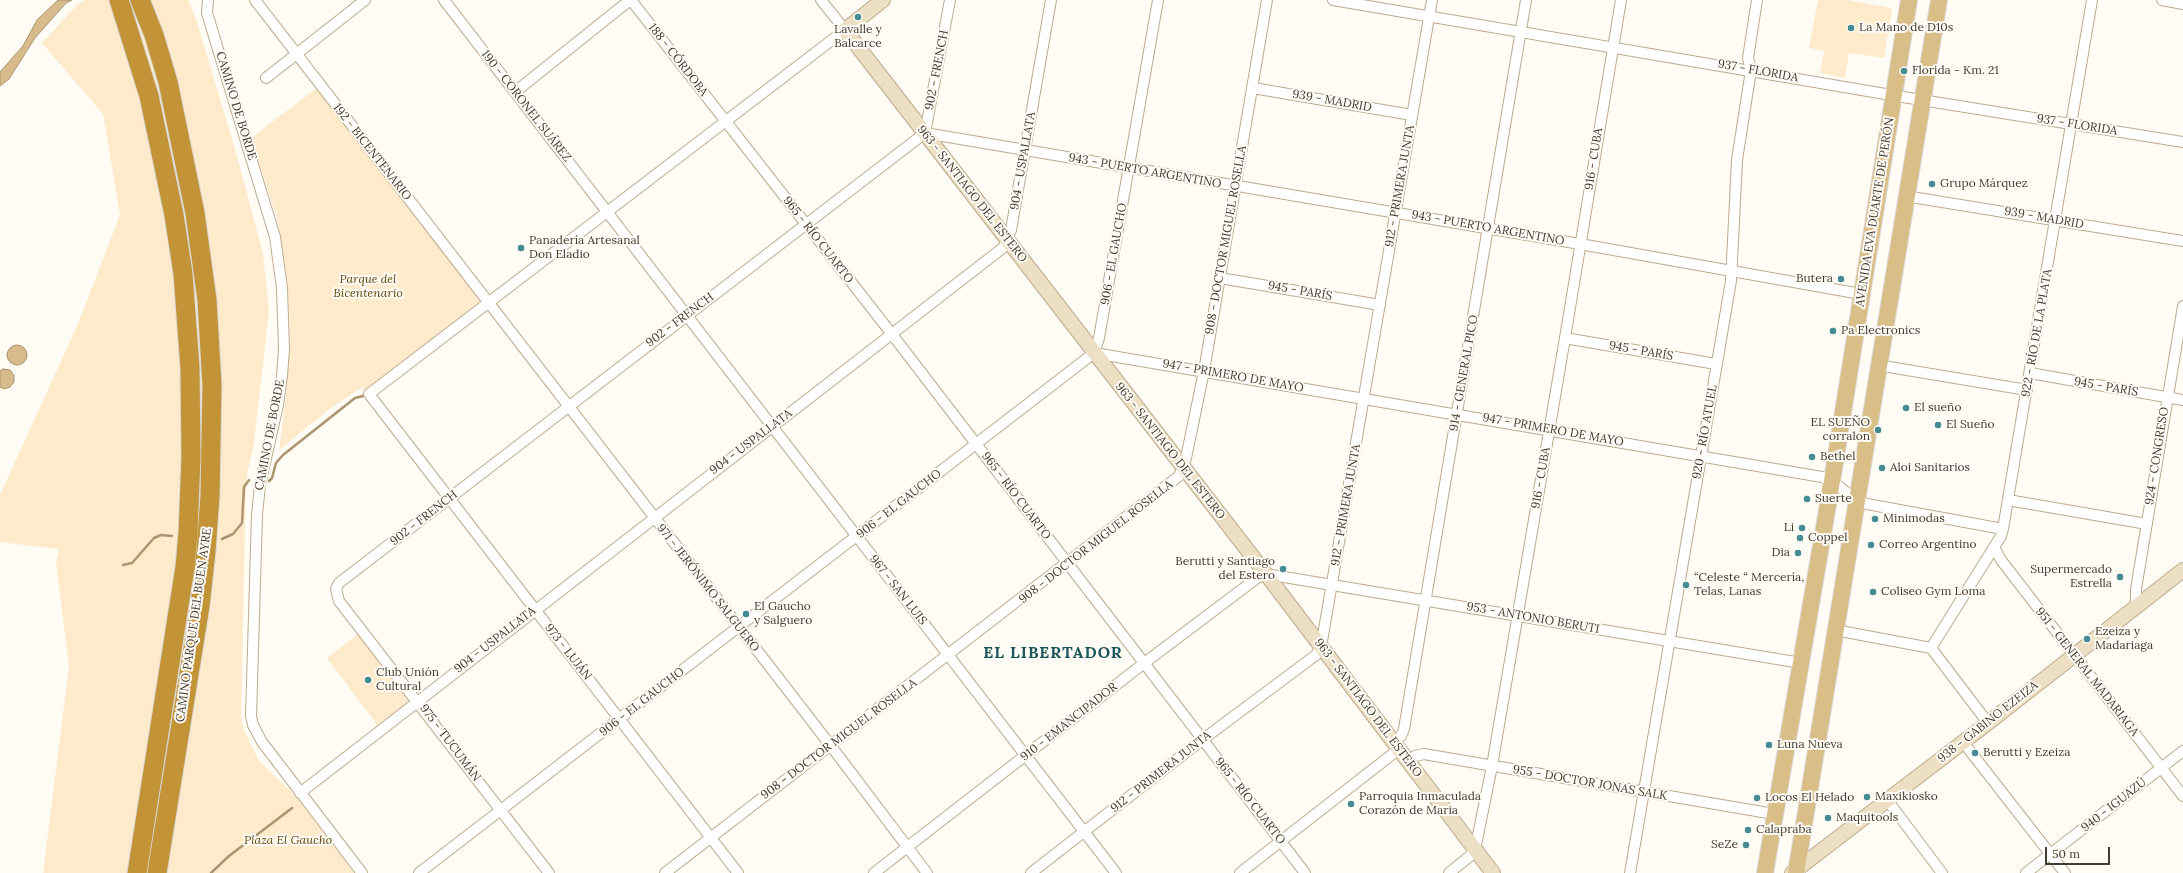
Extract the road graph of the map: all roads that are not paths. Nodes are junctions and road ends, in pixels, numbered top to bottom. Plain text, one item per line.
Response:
1 (118, 0) edge
2 (140, 0) edge
3 (208, 0) edge
4 (255, 0) edge
5 (364, 0) edge
6 (444, 0) edge
7 (630, 0) edge
8 (821, 0) edge
9 (884, 0) edge
10 (950, 0) edge
11 (1051, 0) edge
12 (1158, 0) edge
13 (1267, 0) edge
14 (1333, 0) edge
15 (1432, 0) edge
16 (1526, 0) edge
17 (1621, 0) edge
18 (1757, 0) edge
19 (1909, 0) edge
20 (1939, 0) edge
21 (2092, 0) edge
22 (2162, 0) edge
23 (2183, 4) edge
24 (1429, 16) junction
25 (845, 30) junction
26 (1521, 31) junction
27 (1612, 47) junction
28 (296, 52) junction
29 (1750, 70) junction
30 (266, 78) dead end
31 (1253, 88) junction
32 (515, 92) junction
33 (1894, 95) junction
34 (1922, 99) junction
35 (1412, 115) junction
36 (725, 120) junction
37 (2072, 124) junction
38 (925, 133) junction
39 (2183, 142) edge
40 (1026, 150) junction
41 (1130, 168) junction
42 (1235, 186) junction
43 (1905, 196) junction
44 (607, 211) junction
45 (1395, 212) junction
46 (2056, 221) junction
47 (806, 225) junction
48 (1489, 229) junction
49 (1008, 241) junction
50 (2183, 241) edge
51 (1580, 244) junction
52 (1732, 270) junction
53 (1220, 278) junction
54 (1861, 294) junction
55 (489, 304) junction
56 (1380, 305) junction
57 (2183, 306) edge
58 (687, 314) junction
59 (891, 333) junction
60 (1566, 338) junction
61 (1094, 353) junction
62 (1716, 364) junction
63 (1877, 365) junction
64 (1204, 371) junction
65 (2030, 374) junction
66 (2027, 390) junction
67 (2167, 397) junction
68 (1365, 399) junction
69 (2183, 400) edge
70 (567, 407) junction
71 (1456, 414) junction
72 (772, 427) junction
73 (1549, 430) junction
74 (976, 445) junction
75 (1701, 455) junction
76 (1183, 470) junction
77 (1832, 481) junction
78 (450, 498) junction
79 (1856, 500) junction
80 (2008, 500) junction
81 (654, 518) junction
82 (2147, 524) junction
83 (2003, 529) junction
84 (857, 537) junction
85 (1994, 547) junction
86 (1067, 564) junction
87 (2183, 570) edge
88 (1266, 574) junction
89 (1332, 584) junction
90 (336, 594) joint
91 (1425, 600) junction
92 (2136, 607) junction
93 (534, 609) junction
94 (1518, 615) junction
95 (738, 628) junction
96 (1834, 630) junction
97 (1669, 642) junction
98 (1321, 647) junction
99 (1931, 648) junction
100 (949, 655) junction
101 (2074, 656) junction
102 (1801, 662) junction
103 (1143, 664) junction
104 (418, 701) junction
105 (620, 719) junction
106 (1988, 723) junction
107 (1202, 740) junction
108 (1963, 742) junction
109 (1397, 745) junction
110 (831, 746) junction
111 (2183, 751) edge
112 (1026, 757) junction
113 (1408, 761) junction
114 (1492, 766) junction
115 (2161, 768) junction
116 (1644, 792) junction
117 (300, 793) junction
118 (2183, 796) edge
119 (1888, 801) junction
120 (500, 810) junction
121 (1774, 814) junction
122 (1084, 832) junction
123 (711, 837) junction
124 (1281, 841) junction
125 (907, 848) junction
126 (1475, 850) junction
127 (2050, 854) junction
128 (1795, 872) edge
129 (137, 873) edge
130 (157, 873) edge
131 (362, 873) edge
132 (419, 873) edge
133 (549, 873) edge
134 (665, 873) edge
135 (738, 873) edge
136 (874, 873) edge
137 (926, 873) edge
138 (1031, 873) edge
139 (1116, 873) edge
140 (1240, 873) edge
141 (1305, 873) edge
142 (1449, 873) edge
143 (1493, 873) edge
144 (1630, 873) edge
145 (1764, 873) edge
146 (1942, 873) edge
147 (2026, 873) edge
148 (2065, 873) edge

1 - 129 highway, CAMINO PARQUE DEL BUEN AYRE
2 - 130 highway, CAMINO PARQUE DEL BUEN AYRE
3 - 117 street, CAMINO DE BORDE
4 - 28 street, 192 - BICENTENARIO
5 - 28 street
6 - 32 street, 190 - CORONEL SUÁREZ
7 - 32 street
7 - 36 street, 188 - CÓRDOBA
8 - 25 street
9 - 25 street
10 - 38 street, 902 - FRENCH
11 - 40 street, 904 - USPALLATA
12 - 41 street, 906 - EL GAUCHO
13 - 31 street, 908 - DOCTOR MIGUEL ROSELLA
14 - 24 street, 937 - FLORIDA
15 - 24 street, 912 - PRIMERA JUNTA
16 - 26 street, 914 - GENERAL PICO
17 - 27 street, 916 - CUBA
18 - 29 street, 920 - RÍO ATUEL
19 - 33 main road, AVENIDA EVA DUARTE DE PERÓN
20 - 34 main road
21 - 37 street, 922 - RÍO DE LA PLATA
22 - 23 street
24 - 26 street, 937 - FLORIDA
24 - 35 street, 912 - PRIMERA JUNTA
25 - 36 street
25 - 38 street, 963 - SANTIAGO DEL ESTERO
26 - 27 street, 937 - FLORIDA
26 - 48 street, 914 - GENERAL PICO
27 - 29 street, 937 - FLORIDA
27 - 51 street, 916 - CUBA
28 - 30 street
28 - 55 street, 192 - BICENTENARIO
29 - 33 street, 937 - FLORIDA
29 - 52 street, 920 - RÍO ATUEL
31 - 35 street, 939 - MADRID
31 - 42 street, 908 - DOCTOR MIGUEL ROSELLA
32 - 44 street, 190 - CORONEL SUÁREZ
33 - 34 street, 937 - FLORIDA
33 - 54 main road, AVENIDA EVA DUARTE DE PERÓN
34 - 37 street, 937 - FLORIDA
34 - 43 main road
35 - 45 street, 912 - PRIMERA JUNTA
36 - 44 street
36 - 47 street, 965 - RÍO CUARTO
37 - 39 street, 937 - FLORIDA
37 - 46 street, 922 - RÍO DE LA PLATA
38 - 40 street, 943 - PUERTO ARGENTINO
38 - 47 street, 902 - FRENCH
38 - 49 street, 963 - SANTIAGO DEL ESTERO
40 - 41 street, 943 - PUERTO ARGENTINO
40 - 49 street, 904 - USPALLATA
41 - 42 street, 943 - PUERTO ARGENTINO
41 - 61 street, 906 - EL GAUCHO
42 - 45 street, 943 - PUERTO ARGENTINO
42 - 53 street, 908 - DOCTOR MIGUEL ROSELLA
43 - 46 street, 939 - MADRID
43 - 63 main road
44 - 55 street
44 - 58 street, 967 - SAN LUIS
45 - 48 street, 943 - PUERTO ARGENTINO
45 - 56 street, 912 - PRIMERA JUNTA
46 - 50 street, 939 - MADRID
46 - 65 street, 922 - RÍO DE LA PLATA
47 - 58 street, 902 - FRENCH
47 - 59 street, 965 - RÍO CUARTO
48 - 51 street, 943 - PUERTO ARGENTINO
48 - 71 street, 914 - GENERAL PICO
49 - 59 street, 904 - USPALLATA
49 - 61 street, 963 - SANTIAGO DEL ESTERO
51 - 52 street, 943 - PUERTO ARGENTINO
51 - 60 street, 916 - CUBA
52 - 54 street, 943 - PUERTO ARGENTINO
52 - 62 street, 920 - RÍO ATUEL
53 - 56 street, 945 - PARÍS
53 - 64 street, 908 - DOCTOR MIGUEL ROSELLA
54 - 77 main road, AVENIDA EVA DUARTE DE PERÓN
55 - 70 street, 971 - JERÓNIMO SALGUERO
55 - 78 street, 973 - LUJÁN
56 - 68 street, 912 - PRIMERA JUNTA
57 - 67 street, 924 - CONGRESO
58 - 70 street, 902 - FRENCH
58 - 72 street, 967 - SAN LUIS
59 - 72 street, 904 - USPALLATA
59 - 74 street, 965 - RÍO CUARTO
60 - 62 street, 945 - PARÍS
60 - 73 street, 916 - CUBA
61 - 64 street, 947 - PRIMERO DE MAYO
61 - 74 street, 906 - EL GAUCHO
61 - 76 street, 963 - SANTIAGO DEL ESTERO
62 - 75 street, 920 - RÍO ATUEL
63 - 66 street
63 - 79 main road
64 - 68 street, 947 - PRIMERO DE MAYO
64 - 76 street, 908 - DOCTOR MIGUEL ROSELLA
65 - 66 street, 922 - RÍO DE LA PLATA
65 - 67 street, 945 - PARÍS
66 - 80 street, 922 - RÍO DE LA PLATA
67 - 69 street, 945 - PARÍS
67 - 82 street, 924 - CONGRESO
68 - 71 street, 947 - PRIMERO DE MAYO
68 - 89 street, 912 - PRIMERA JUNTA
70 - 78 street, 902 - FRENCH
70 - 81 street, 971 - JERÓNIMO SALGUERO
71 - 73 street, 947 - PRIMERO DE MAYO
71 - 91 street, 914 - GENERAL PICO
72 - 81 street, 904 - USPALLATA
72 - 84 street, 967 - SAN LUIS
73 - 75 street, 947 - PRIMERO DE MAYO
73 - 94 street, 916 - CUBA
74 - 84 street, 906 - EL GAUCHO
74 - 86 street, 965 - RÍO CUARTO
75 - 77 street, 947 - PRIMERO DE MAYO
75 - 97 street, 920 - RÍO ATUEL
76 - 86 street, 908 - DOCTOR MIGUEL ROSELLA
76 - 88 street, 963 - SANTIAGO DEL ESTERO
77 - 79 street, 947 - PRIMERO DE MAYO
77 - 102 main road, AVENIDA EVA DUARTE DE PERÓN
78 - 90 street, 902 - FRENCH
78 - 93 street, 973 - LUJÁN
79 - 83 street, 947 - PRIMERO DE MAYO
79 - 96 main road
80 - 82 street
80 - 83 street, 922 - RÍO DE LA PLATA
81 - 93 street, 904 - USPALLATA
81 - 95 street, 971 - JERÓNIMO SALGUERO
82 - 92 street, 924 - CONGRESO
83 - 85 street, 922 - RÍO DE LA PLATA
84 - 95 street, 906 - EL GAUCHO
84 - 100 street, 967 - SAN LUIS
85 - 99 street, 922 - RÍO DE LA PLATA
85 - 101 street, 951 - GENERAL MADARIAGA
86 - 100 street, 908 - DOCTOR MIGUEL ROSELLA
86 - 103 street, 965 - RÍO CUARTO
87 - 92 street, 938 - GABINO EZEIZA
88 - 89 street, 953 - ANTONIO BERUTI
88 - 98 street, 963 - SANTIAGO DEL ESTERO
88 - 103 street, 910 - EMANCIPADOR
89 - 91 street, 953 - ANTONIO BERUTI
89 - 98 street, 912 - PRIMERA JUNTA
90 - 104 street, 975 - TUCUMÁN
91 - 94 street, 953 - ANTONIO BERUTI
91 - 109 street, 914 - GENERAL PICO
92 - 101 street, 938 - GABINO EZEIZA
93 - 104 street, 904 - USPALLATA
93 - 105 street, 973 - LUJÁN
94 - 97 street, 953 - ANTONIO BERUTI
94 - 114 street, 916 - CUBA
95 - 105 street, 906 - EL GAUCHO
95 - 110 street, 971 - JERÓNIMO SALGUERO
96 - 99 street
96 - 128 main road
97 - 102 street, 953 - ANTONIO BERUTI
97 - 116 street, 920 - RÍO ATUEL
98 - 107 street, 912 - PRIMERA JUNTA
98 - 109 street, 963 - SANTIAGO DEL ESTERO
99 - 106 street
100 - 110 street, 908 - DOCTOR MIGUEL ROSELLA
100 - 112 street, 967 - SAN LUIS
101 - 106 street, 938 - GABINO EZEIZA
101 - 115 street, 951 - GENERAL MADARIAGA
102 - 121 main road, AVENIDA EVA DUARTE DE PERÓN
103 - 107 street, 965 - RÍO CUARTO
103 - 112 street, 910 - EMANCIPADOR
104 - 117 street, 904 - USPALLATA
104 - 120 street, 975 - TUCUMÁN
105 - 120 street, 906 - EL GAUCHO
105 - 123 street, 973 - LUJÁN
106 - 108 street, 938 - GABINO EZEIZA
107 - 122 street, 912 - PRIMERA JUNTA
107 - 124 street, 965 - RÍO CUARTO
108 - 119 street, 938 - GABINO EZEIZA
108 - 127 street
109 - 113 street, 963 - SANTIAGO DEL ESTERO
109 - 124 street, 914 - GENERAL PICO
110 - 123 street, 908 - DOCTOR MIGUEL ROSELLA
110 - 125 street, 971 - JERÓNIMO SALGUERO
111 - 115 street, 940 - IGUAZÚ
112 - 122 street, 967 - SAN LUIS
112 - 125 street, 910 - EMANCIPADOR
113 - 114 street, 955 - DOCTOR JONAS SALK
113 - 126 street, 963 - SANTIAGO DEL ESTERO
114 - 116 street, 955 - DOCTOR JONAS SALK
114 - 126 street, 916 - CUBA
115 - 118 street, 951 - GENERAL MADARIAGA
115 - 127 street, 940 - IGUAZÚ
116 - 121 street, 955 - DOCTOR JONAS SALK
116 - 144 street, 920 - RÍO ATUEL
117 - 131 street, CAMINO DE BORDE
119 - 128 street, 938 - GABINO EZEIZA
119 - 146 street
120 - 132 street, 906 - EL GAUCHO
120 - 133 street, 975 - TUCUMÁN
121 - 145 main road, AVENIDA EVA DUARTE DE PERÓN
122 - 138 street, 912 - PRIMERA JUNTA
122 - 139 street, 967 - SAN LUIS
123 - 134 street, 908 - DOCTOR MIGUEL ROSELLA
123 - 135 street, 973 - LUJÁN
124 - 140 street, 914 - GENERAL PICO
124 - 141 street, 965 - RÍO CUARTO
125 - 136 street, 910 - EMANCIPADOR
125 - 137 street, 971 - JERÓNIMO SALGUERO
126 - 142 street
126 - 143 street, 963 - SANTIAGO DEL ESTERO
127 - 147 street, 940 - IGUAZÚ
127 - 148 street

